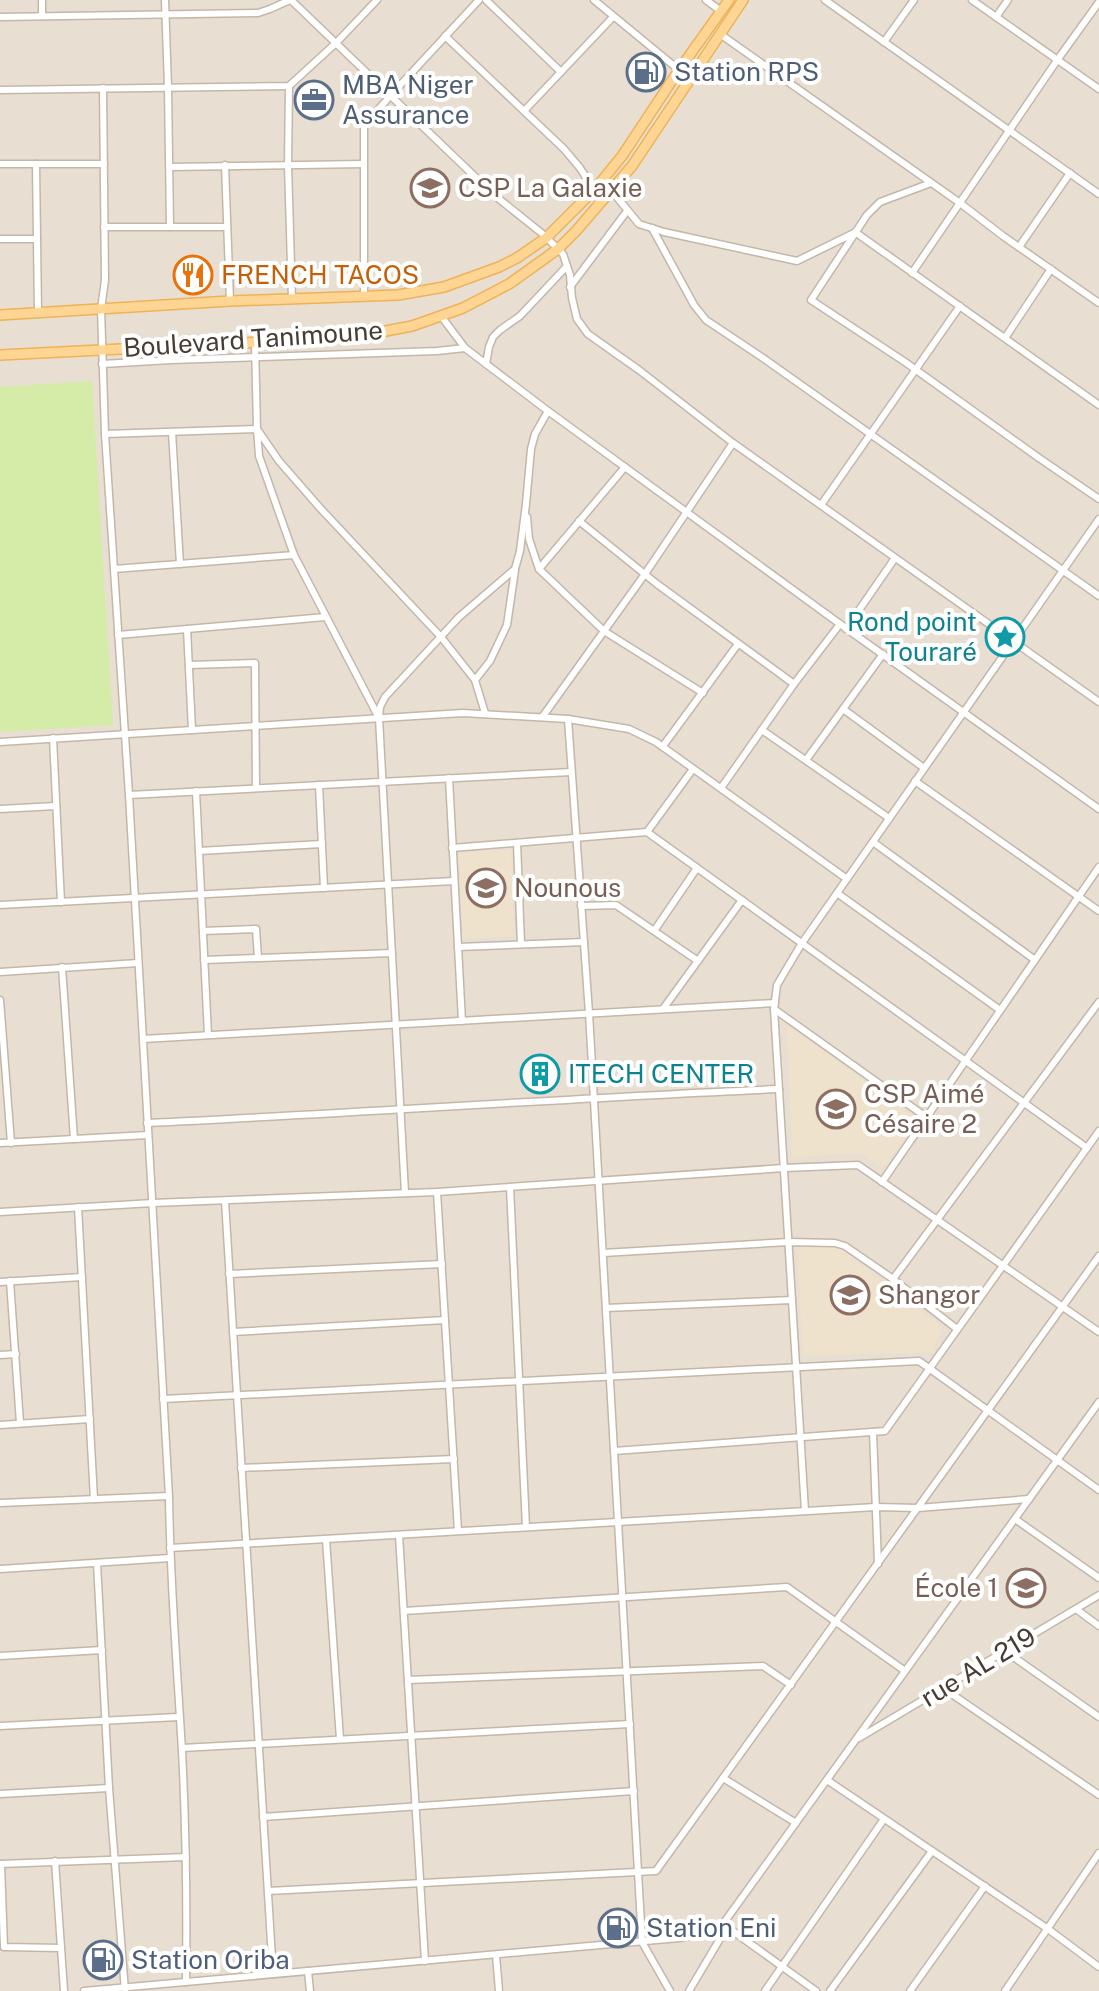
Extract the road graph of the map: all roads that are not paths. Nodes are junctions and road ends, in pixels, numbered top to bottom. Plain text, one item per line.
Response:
1 (42, 0) edge
2 (165, 0) edge
3 (290, 0) edge
4 (377, 0) edge
5 (479, 0) edge
6 (486, 0) edge
7 (594, 0) edge
8 (706, 0) edge
9 (729, 0) edge
10 (743, 0) edge
11 (825, 0) edge
12 (914, 0) edge
13 (972, 0) edge
14 (1008, 0) edge
15 (1099, 2) edge
16 (721, 11) junction
17 (165, 15) junction
18 (42, 16) junction
19 (0, 17) edge
20 (613, 17) junction
21 (996, 17) junction
22 (720, 34) junction
23 (445, 36) junction
24 (884, 42) junction
25 (336, 43) junction
26 (1058, 59) junction
27 (679, 70) junction
28 (561, 72) junction
29 (289, 86) junction
30 (168, 87) junction
31 (103, 88) junction
32 (1099, 89) edge
33 (0, 90) edge
34 (391, 95) junction
35 (524, 111) junction
36 (1010, 131) junction
37 (0, 164) edge
38 (36, 164) junction
39 (104, 164) junction
40 (363, 164) junction
41 (225, 165) junction
42 (288, 165) junction
43 (170, 167) junction
44 (1070, 173) junction
45 (931, 183) junction
46 (594, 190) junction
47 (611, 190) junction
48 (1099, 194) edge
49 (960, 203) junction
50 (627, 211) junction
51 (104, 227) junction
52 (170, 227) junction
53 (226, 227) junction
54 (652, 228) junction
55 (855, 232) junction
56 (546, 238) junction
57 (0, 239) edge
58 (37, 239) junction
59 (1019, 247) junction
60 (558, 249) junction
61 (567, 266) junction
62 (1051, 269) junction
63 (912, 273) junction
64 (570, 287) junction
65 (364, 297) junction
66 (292, 299) junction
67 (230, 301) junction
68 (1099, 303) edge
69 (960, 306) junction
70 (101, 309) junction
71 (38, 313) junction
72 (0, 315) edge
73 (441, 316) junction
74 (1005, 338) junction
75 (255, 342) junction
76 (465, 348) junction
77 (102, 350) junction
78 (0, 355) edge
79 (255, 357) junction
80 (102, 364) junction
81 (486, 364) junction
82 (915, 370) junction
83 (1099, 405) edge
84 (548, 411) junction
85 (257, 429) junction
86 (172, 432) junction
87 (105, 434) junction
88 (871, 434) junction
89 (733, 443) junction
90 (625, 467) junction
91 (1099, 499) edge
92 (526, 504) junction
93 (821, 505) junction
94 (686, 512) junction
95 (1099, 519) edge
96 (579, 521) junction
97 (294, 555) junction
98 (895, 558) junction
99 (180, 564) junction
100 (114, 569) junction
101 (515, 569) junction
102 (539, 569) junction
103 (1063, 570) junction
104 (645, 574) junction
105 (1099, 596) edge
106 (325, 617) junction
107 (843, 626) junction
108 (187, 629) junction
109 (604, 631) junction
110 (118, 635) junction
111 (441, 637) junction
112 (1013, 641) junction
113 (738, 644) junction
114 (883, 654) junction
115 (189, 665) junction
116 (475, 680) junction
117 (794, 684) junction
118 (703, 693) junction
119 (1099, 702) edge
120 (843, 709) junction
121 (963, 712) junction
122 (485, 713) junction
123 (543, 716) junction
124 (379, 718) junction
125 (568, 719) junction
126 (256, 726) junction
127 (192, 730) junction
128 (762, 730) junction
129 (125, 734) junction
130 (53, 738) junction
131 (0, 742) edge
132 (663, 746) junction
133 (806, 760) junction
134 (924, 768) junction
135 (693, 769) junction
136 (571, 772) junction
137 (449, 778) junction
138 (382, 781) junction
139 (915, 781) junction
140 (319, 785) junction
141 (256, 788) junction
142 (721, 788) junction
143 (196, 791) junction
144 (129, 795) junction
145 (56, 806) junction
146 (0, 809) edge
147 (1099, 809) edge
148 (889, 818) junction
149 (647, 832) junction
150 (576, 838) junction
151 (873, 842) junction
152 (517, 843) junction
153 (322, 844) junction
154 (452, 848) junction
155 (199, 851) junction
156 (1099, 867) edge
157 (697, 868) junction
158 (847, 879) junction
159 (454, 881) junction
160 (388, 885) junction
161 (324, 888) junction
162 (837, 893) junction
163 (201, 895) junction
164 (1079, 896) junction
165 (135, 898) junction
166 (742, 900) junction
167 (61, 902) junction
168 (0, 905) edge
169 (581, 906) junction
170 (1099, 911) edge
171 (203, 931) junction
172 (654, 931) junction
173 (584, 942) junction
174 (802, 943) junction
175 (521, 944) junction
176 (458, 947) junction
177 (392, 953) junction
178 (258, 958) junction
179 (204, 960) junction
180 (1035, 960) junction
181 (698, 961) junction
182 (138, 963) junction
183 (62, 967) junction
184 (0, 972) edge
185 (0, 1000) edge
186 (1099, 1002) edge
187 (775, 1006) junction
188 (663, 1009) junction
189 (1000, 1010) junction
190 (589, 1013) junction
191 (462, 1021) junction
192 (396, 1024) junction
193 (208, 1035) junction
194 (1, 1038) edge
195 (143, 1039) junction
196 (965, 1061) junction
197 (779, 1089) junction
198 (594, 1097) junction
199 (1024, 1103) junction
200 (401, 1110) junction
201 (926, 1117) junction
202 (147, 1123) junction
203 (1099, 1131) edge
204 (148, 1135) junction
205 (74, 1139) junction
206 (0, 1143) edge
207 (11, 1143) junction
208 (1087, 1148) junction
209 (784, 1168) junction
210 (599, 1180) junction
211 (882, 1182) junction
212 (510, 1187) junction
213 (437, 1192) junction
214 (405, 1193) junction
215 (225, 1201) junction
216 (153, 1203) junction
217 (78, 1207) junction
218 (0, 1212) edge
219 (937, 1220) junction
220 (789, 1242) junction
221 (603, 1253) junction
222 (1099, 1256) edge
223 (442, 1264) junction
224 (1003, 1265) junction
225 (229, 1274) junction
226 (82, 1277) junction
227 (893, 1279) junction
228 (10, 1281) junction
229 (0, 1282) edge
230 (792, 1300) junction
231 (1062, 1307) junction
232 (606, 1308) junction
233 (445, 1320) junction
234 (957, 1329) junction
235 (233, 1332) junction
236 (1099, 1332) edge
237 (16, 1354) junction
238 (0, 1355) edge
239 (796, 1367) junction
240 (929, 1368) junction
241 (610, 1376) junction
242 (519, 1381) junction
243 (449, 1385) junction
244 (237, 1395) junction
245 (163, 1399) junction
246 (1098, 1405) edge
247 (988, 1410) junction
248 (90, 1419) junction
249 (20, 1423) junction
250 (0, 1425) edge
251 (873, 1432) junction
252 (800, 1437) junction
253 (614, 1451) junction
254 (454, 1459) junction
255 (1057, 1460) junction
256 (241, 1468) junction
257 (1099, 1490) edge
258 (169, 1496) junction
259 (94, 1499) junction
260 (1029, 1499) junction
261 (0, 1503) edge
262 (876, 1507) junction
263 (918, 1508) junction
264 (805, 1511) junction
265 (1015, 1519) junction
266 (618, 1522) junction
267 (526, 1527) junction
268 (458, 1531) junction
269 (399, 1535) junction
270 (326, 1539) junction
271 (246, 1544) junction
272 (170, 1548) junction
273 (170, 1558) junction
274 (97, 1563) junction
275 (878, 1564) junction
276 (0, 1569) edge
277 (1099, 1578) edge
278 (1099, 1595) edge
279 (622, 1597) junction
280 (1076, 1609) junction
281 (404, 1611) junction
282 (836, 1622) junction
283 (1099, 1626) edge
284 (102, 1650) junction
285 (1005, 1651) junction
286 (0, 1656) edge
287 (627, 1670) junction
288 (905, 1671) junction
289 (408, 1680) junction
290 (791, 1685) junction
291 (943, 1688) junction
292 (178, 1717) junction
293 (1099, 1717) edge
294 (105, 1721) junction
295 (630, 1724) junction
296 (0, 1726) edge
297 (411, 1736) junction
298 (340, 1739) junction
299 (856, 1740) junction
300 (259, 1744) junction
301 (182, 1748) junction
302 (723, 1778) junction
303 (827, 1780) junction
304 (109, 1788) junction
305 (634, 1791) junction
306 (0, 1794) edge
307 (1099, 1795) edge
308 (416, 1807) junction
309 (263, 1817) junction
310 (884, 1819) junction
311 (796, 1823) junction
312 (932, 1851) junction
313 (1099, 1853) edge
314 (186, 1857) junction
315 (114, 1859) junction
316 (55, 1861) junction
317 (0, 1864) edge
318 (638, 1872) junction
319 (420, 1883) junction
320 (985, 1886) junction
321 (268, 1891) junction
322 (725, 1925) junction
323 (1048, 1929) junction
324 (642, 1942) junction
325 (61, 1948) junction
326 (496, 1955) junction
327 (425, 1961) junction
328 (782, 1967) junction
329 (1099, 1967) edge
330 (308, 1971) junction
331 (273, 1974) junction
332 (186, 1982) junction
333 (124, 1989) edge
334 (64, 1991) edge
335 (84, 1991) edge
336 (310, 1991) edge
337 (499, 1991) edge
338 (670, 1991) edge
339 (689, 1991) edge
340 (765, 1991) edge
341 (816, 1991) edge
342 (830, 1991) edge
343 (910, 1991) edge
344 (1005, 1991) edge

1 - 18 street
2 - 17 street
3 - 17 street
3 - 25 street
4 - 25 street
5 - 23 street
6 - 28 street
7 - 20 street
8 - 16 street
9 - 16 main road, Boulevard Tanimoune
10 - 22 main road, Boulevard Tanimoune
11 - 24 street
12 - 24 street
13 - 21 street
14 - 21 street
15 - 26 street
16 - 27 main road, Boulevard Tanimoune
17 - 18 street
17 - 30 street
18 - 19 street
20 - 27 street
20 - 28 street
21 - 26 street
22 - 45 street
22 - 47 main road, Boulevard Tanimoune
23 - 34 street
23 - 35 street
24 - 36 street
25 - 29 street
25 - 34 street
26 - 32 street
26 - 36 street
27 - 46 main road, Boulevard Tanimoune
28 - 35 street
29 - 30 street
29 - 42 street
30 - 31 street
30 - 43 street
31 - 33 street
31 - 39 street
34 - 40 street
34 - 56 street
35 - 46 street
36 - 44 street
36 - 49 street
37 - 38 street
38 - 39 street
38 - 58 street
39 - 51 street
40 - 42 street
40 - 65 street
41 - 42 street
41 - 43 street
41 - 53 street
42 - 66 street
43 - 52 street
44 - 48 street
44 - 59 street
45 - 49 street
45 - 55 street
46 - 56 main road, Boulevard Tanimoune
47 - 50 street
47 - 60 main road, Boulevard Tanimoune
49 - 59 street
49 - 63 street
50 - 54 street
50 - 64 street
51 - 52 street
51 - 70 street
52 - 53 street
53 - 67 street
54 - 55 street
54 - 88 street
55 - 63 street
55 - 82 street
56 - 60 street
56 - 65 main road, Boulevard Tanimoune
57 - 58 street
58 - 71 street
59 - 62 street
60 - 61 street
60 - 73 main road, Boulevard Tanimoune
61 - 64 street
61 - 81 street
62 - 68 street
62 - 74 street
63 - 69 street
64 - 89 street
65 - 66 main road, Boulevard Tanimoune
66 - 67 main road, Boulevard Tanimoune
67 - 70 main road, Boulevard Tanimoune
69 - 74 street
69 - 82 street
70 - 71 main road, Boulevard Tanimoune
70 - 77 street
71 - 72 main road, Boulevard Tanimoune
73 - 75 main road, Boulevard Tanimoune
73 - 76 street
74 - 83 street
75 - 77 main road, Boulevard Tanimoune
75 - 79 street
76 - 79 street
76 - 81 street
77 - 78 main road, Boulevard Tanimoune
77 - 80 street
79 - 80 street
79 - 85 street
80 - 87 street
81 - 84 street
82 - 88 street
82 - 91 street
84 - 90 street
84 - 92 street
85 - 86 street
85 - 97 street
85 - 111 street
86 - 87 street
86 - 99 street
87 - 100 street
88 - 93 street
88 - 103 street
89 - 93 street
89 - 94 street
90 - 94 street
90 - 96 street
92 - 101 street
92 - 102 street
93 - 98 street
94 - 104 street
94 - 107 street
95 - 103 street
96 - 102 street
96 - 104 street
97 - 99 street
97 - 106 street
98 - 107 street
98 - 112 street
99 - 100 street
100 - 110 street
101 - 111 street
101 - 116 street
102 - 109 street
103 - 105 street
103 - 112 street
104 - 109 street
104 - 113 street
106 - 108 street
106 - 124 street
107 - 114 street
107 - 117 street
108 - 110 street
108 - 115 street
109 - 118 street
109 - 123 street
110 - 129 street
111 - 116 street
111 - 124 street
112 - 119 street
112 - 121 street
113 - 117 street
113 - 118 street
114 - 120 street
114 - 121 street
115 - 126 street
115 - 127 street
116 - 122 street
117 - 128 street
118 - 132 street
120 - 133 street
120 - 134 street
121 - 134 street
121 - 147 street
122 - 123 street
122 - 124 street
123 - 125 street
124 - 126 street
124 - 138 street
125 - 132 street
125 - 136 street
126 - 127 street
126 - 141 street
127 - 129 street
128 - 133 street
128 - 142 street
129 - 130 street
129 - 144 street
130 - 131 street
130 - 145 street
132 - 135 street
133 - 148 street
134 - 139 street
135 - 142 street
135 - 149 street
136 - 137 street
136 - 150 street
137 - 138 street
137 - 154 street
138 - 140 street
138 - 160 street
139 - 148 street
139 - 164 street
140 - 141 street
140 - 153 street
141 - 143 street
142 - 158 street
143 - 144 street
143 - 155 street
144 - 165 street
145 - 146 street
145 - 167 street
148 - 151 street
149 - 150 street
149 - 157 street
150 - 152 street
150 - 169 street
151 - 158 street
151 - 180 street
152 - 154 street
152 - 175 street
153 - 155 street
153 - 161 street
154 - 159 street
155 - 163 street
156 - 164 street
157 - 166 street
157 - 172 street
158 - 162 street
159 - 160 street
159 - 176 street
160 - 161 street
160 - 177 street
161 - 163 street
162 - 174 street
162 - 189 street
163 - 165 street
163 - 171 street
164 - 170 street
164 - 180 street
165 - 167 street
165 - 182 street
166 - 174 street
166 - 181 street
167 - 168 street
169 - 172 street
169 - 173 street
171 - 178 street
171 - 179 street
172 - 181 street
173 - 175 street
173 - 190 street
174 - 187 street
174 - 196 street
175 - 176 street
176 - 191 street
177 - 178 street
177 - 192 street
178 - 179 street
179 - 193 street
180 - 189 street
181 - 188 street
182 - 183 street
182 - 195 street
183 - 184 street
183 - 205 street
185 - 194 street
186 - 199 street
187 - 188 street
187 - 197 street
187 - 201 street
188 - 190 street
189 - 196 street
190 - 191 street
190 - 198 street
191 - 192 street
192 - 193 street
192 - 200 street
193 - 195 street
194 - 207 street
195 - 202 street
196 - 199 street
196 - 201 street
197 - 198 street
197 - 209 street
198 - 200 street
198 - 210 street
199 - 208 street
199 - 219 street
200 - 202 street
200 - 214 street
201 - 211 street
202 - 204 street
203 - 208 street
204 - 205 street
204 - 216 street
205 - 207 street
206 - 207 street
208 - 224 street
209 - 210 street
209 - 211 street
209 - 220 street
210 - 212 street
210 - 221 street
211 - 219 street
212 - 213 street
212 - 242 street
213 - 214 street
213 - 223 street
214 - 215 street
215 - 216 street
215 - 225 street
216 - 217 street
216 - 245 street
217 - 218 street
217 - 226 street
219 - 224 street
219 - 227 street
220 - 221 street
220 - 227 street
220 - 230 street
221 - 232 street
222 - 231 street
223 - 225 street
223 - 233 street
224 - 231 street
224 - 234 street
225 - 235 street
226 - 228 street
226 - 248 street
227 - 234 street
228 - 229 street
228 - 237 street
230 - 232 street
230 - 239 street
231 - 236 street
231 - 247 street
232 - 241 street
233 - 235 street
233 - 243 street
234 - 240 street
235 - 244 street
237 - 238 street
237 - 249 street
239 - 240 street
239 - 241 street
239 - 252 street
240 - 247 street
240 - 251 street
241 - 242 street
241 - 253 street
242 - 243 street
242 - 267 street
243 - 244 street
243 - 254 street
244 - 245 street
244 - 256 street
245 - 258 street
246 - 255 street
247 - 255 street
247 - 263 street
248 - 249 street
248 - 259 street
249 - 250 street
251 - 252 street
251 - 262 street
252 - 253 street
252 - 264 street
253 - 266 street
254 - 256 street
254 - 268 street
255 - 257 street
255 - 260 street
256 - 271 street
258 - 259 street
258 - 272 street
259 - 261 street
260 - 263 street
260 - 265 street
262 - 263 street
262 - 264 street
262 - 275 street
263 - 275 street
264 - 266 street
265 - 277 street
265 - 288 street
266 - 267 street
266 - 279 street
267 - 268 street
268 - 269 street
269 - 270 street
269 - 281 street
270 - 271 street
270 - 298 street
271 - 272 street
271 - 300 street
272 - 273 street
273 - 274 street
273 - 292 street
274 - 276 street
274 - 284 street
275 - 282 street
278 - 280 street, rue AL 219
279 - 281 street
279 - 282 street
279 - 287 street
280 - 283 street
280 - 285 street, rue AL 219
281 - 289 street
282 - 288 street
282 - 290 street
284 - 286 street
284 - 294 street
285 - 291 street, rue AL 219
285 - 293 street
287 - 289 street
287 - 290 street
287 - 295 street
288 - 299 street
289 - 297 street
290 - 302 street
291 - 299 street, rue AL 219
291 - 307 street
292 - 294 street
292 - 301 street
294 - 296 street
294 - 304 street
295 - 297 street
295 - 305 street
297 - 298 street
297 - 308 street
298 - 300 street
299 - 303 street
300 - 301 street
300 - 309 street
301 - 314 street
302 - 311 street
302 - 318 street
303 - 310 street
303 - 311 street
304 - 306 street
304 - 315 street
305 - 308 street
305 - 318 street
308 - 309 street
308 - 319 street
309 - 321 street
310 - 312 street
310 - 328 street
311 - 322 street
312 - 320 street
312 - 342 street
313 - 323 street
314 - 315 street
314 - 332 street
315 - 316 street
315 - 333 street
316 - 317 street
316 - 325 street
317 - 325 street
318 - 319 street
318 - 324 street
319 - 321 street
319 - 327 street
320 - 323 street
320 - 343 street
321 - 331 street
322 - 324 street
322 - 328 street
322 - 339 street
323 - 329 street
323 - 344 street
324 - 326 street
324 - 338 street
325 - 334 street
326 - 327 street
326 - 337 street
327 - 330 street
328 - 340 street
328 - 341 street
330 - 331 street
330 - 336 street
331 - 332 street
332 - 333 street
333 - 335 street

